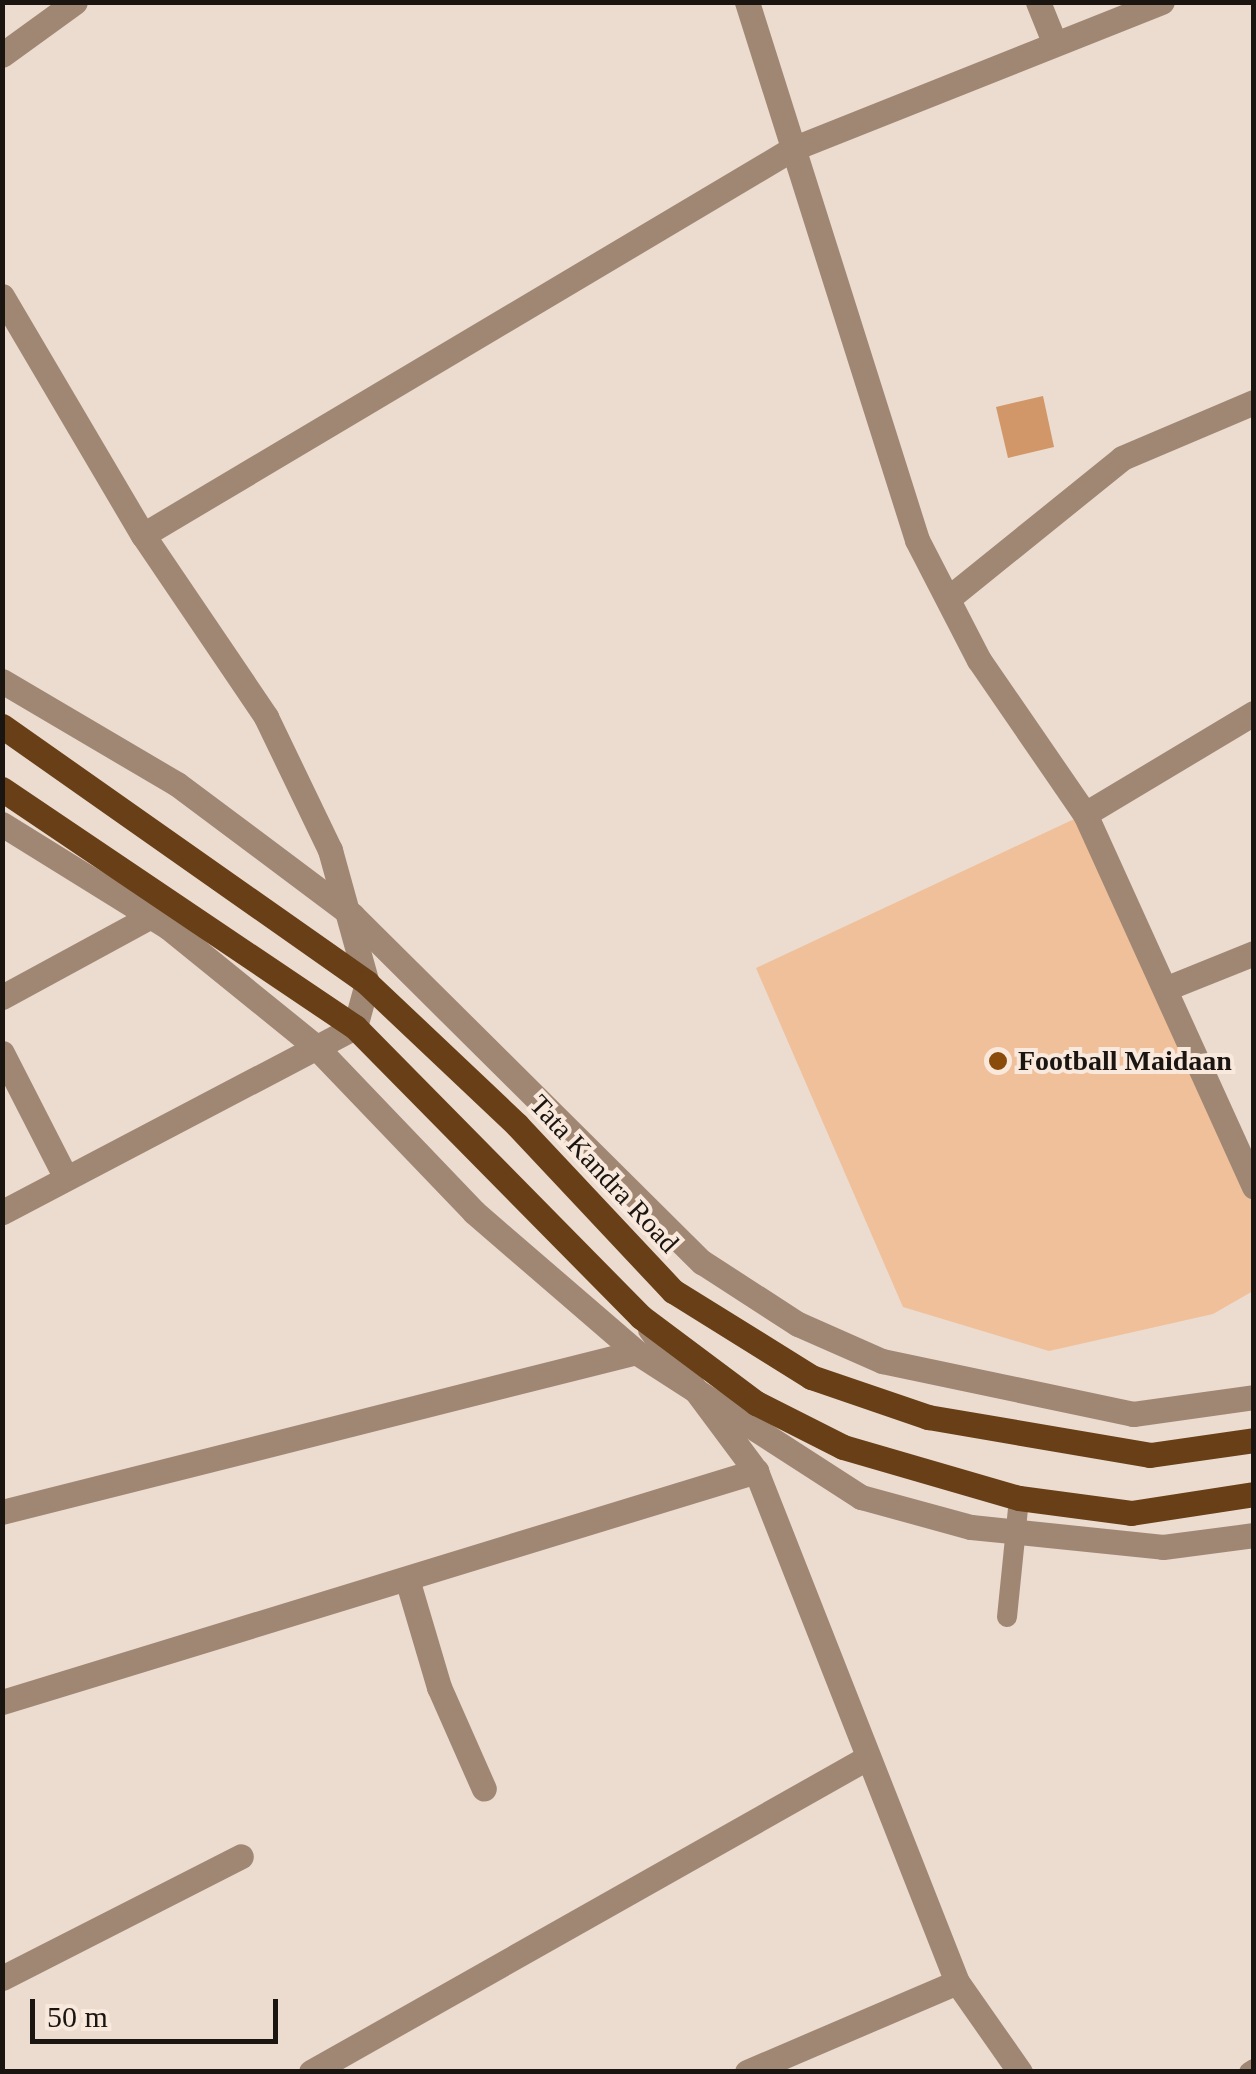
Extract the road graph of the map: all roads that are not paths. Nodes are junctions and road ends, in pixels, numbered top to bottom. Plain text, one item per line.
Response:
1 (76, 2) edge
2 (747, 2) edge
3 (1038, 2) edge
4 (1162, 2) edge
5 (1055, 44) junction
6 (2, 55) edge
7 (792, 149) junction
8 (2, 296) edge
9 (1254, 402) edge
10 (143, 535) junction
11 (950, 597) junction
12 (2, 681) edge
13 (1254, 712) edge
14 (2, 726) edge
15 (2, 789) edge
16 (1085, 814) junction
17 (2, 824) edge
18 (352, 915) junction
19 (151, 916) junction
20 (1254, 953) edge
21 (367, 983) junction
22 (1167, 988) junction
23 (2, 997) edge
24 (355, 1027) junction
25 (316, 1047) junction
26 (2, 1053) edge
27 (1251, 1171) edge
28 (66, 1178) junction
29 (2, 1212) edge
30 (641, 1316) junction
31 (636, 1352) junction
32 (1254, 1397) edge
33 (706, 1402) junction
34 (1254, 1440) edge
35 (756, 1470) junction
36 (1254, 1494) edge
37 (1019, 1498) junction
38 (2, 1512) edge
39 (1021, 1532) junction
40 (1254, 1535) edge
41 (406, 1579) junction
42 (1007, 1617) dead end
43 (2, 1702) edge
44 (865, 1759) junction
45 (484, 1789) dead end
46 (241, 1856) dead end
47 (2, 1978) edge
48 (957, 1982) junction
49 (1020, 2071) edge
50 (311, 2072) edge
51 (747, 2072) edge

1 - 6 street
2 - 7 street
3 - 5 street
4 - 5 street
5 - 7 street
7 - 10 street
7 - 11 street
8 - 10 street
9 - 11 street
10 - 18 street
11 - 16 street
12 - 18 street
13 - 16 street
14 - 21 main road, Tata Kandra Road
15 - 24 main road
16 - 22 street
17 - 19 street
18 - 21 street
18 - 32 street
19 - 23 street
19 - 25 street
20 - 22 street
21 - 24 street
21 - 34 main road, Tata Kandra Road
22 - 27 street
24 - 25 street
24 - 30 main road
25 - 28 street
25 - 31 street
26 - 28 street
28 - 29 street
30 - 33 street
30 - 37 main road
31 - 33 street
31 - 38 street
33 - 35 street
33 - 39 street
35 - 41 street
35 - 44 street
36 - 37 main road
37 - 39 lane
39 - 40 street
39 - 42 lane
41 - 43 street
41 - 45 street
44 - 48 street
44 - 50 street
46 - 47 street
48 - 49 street
48 - 51 street

